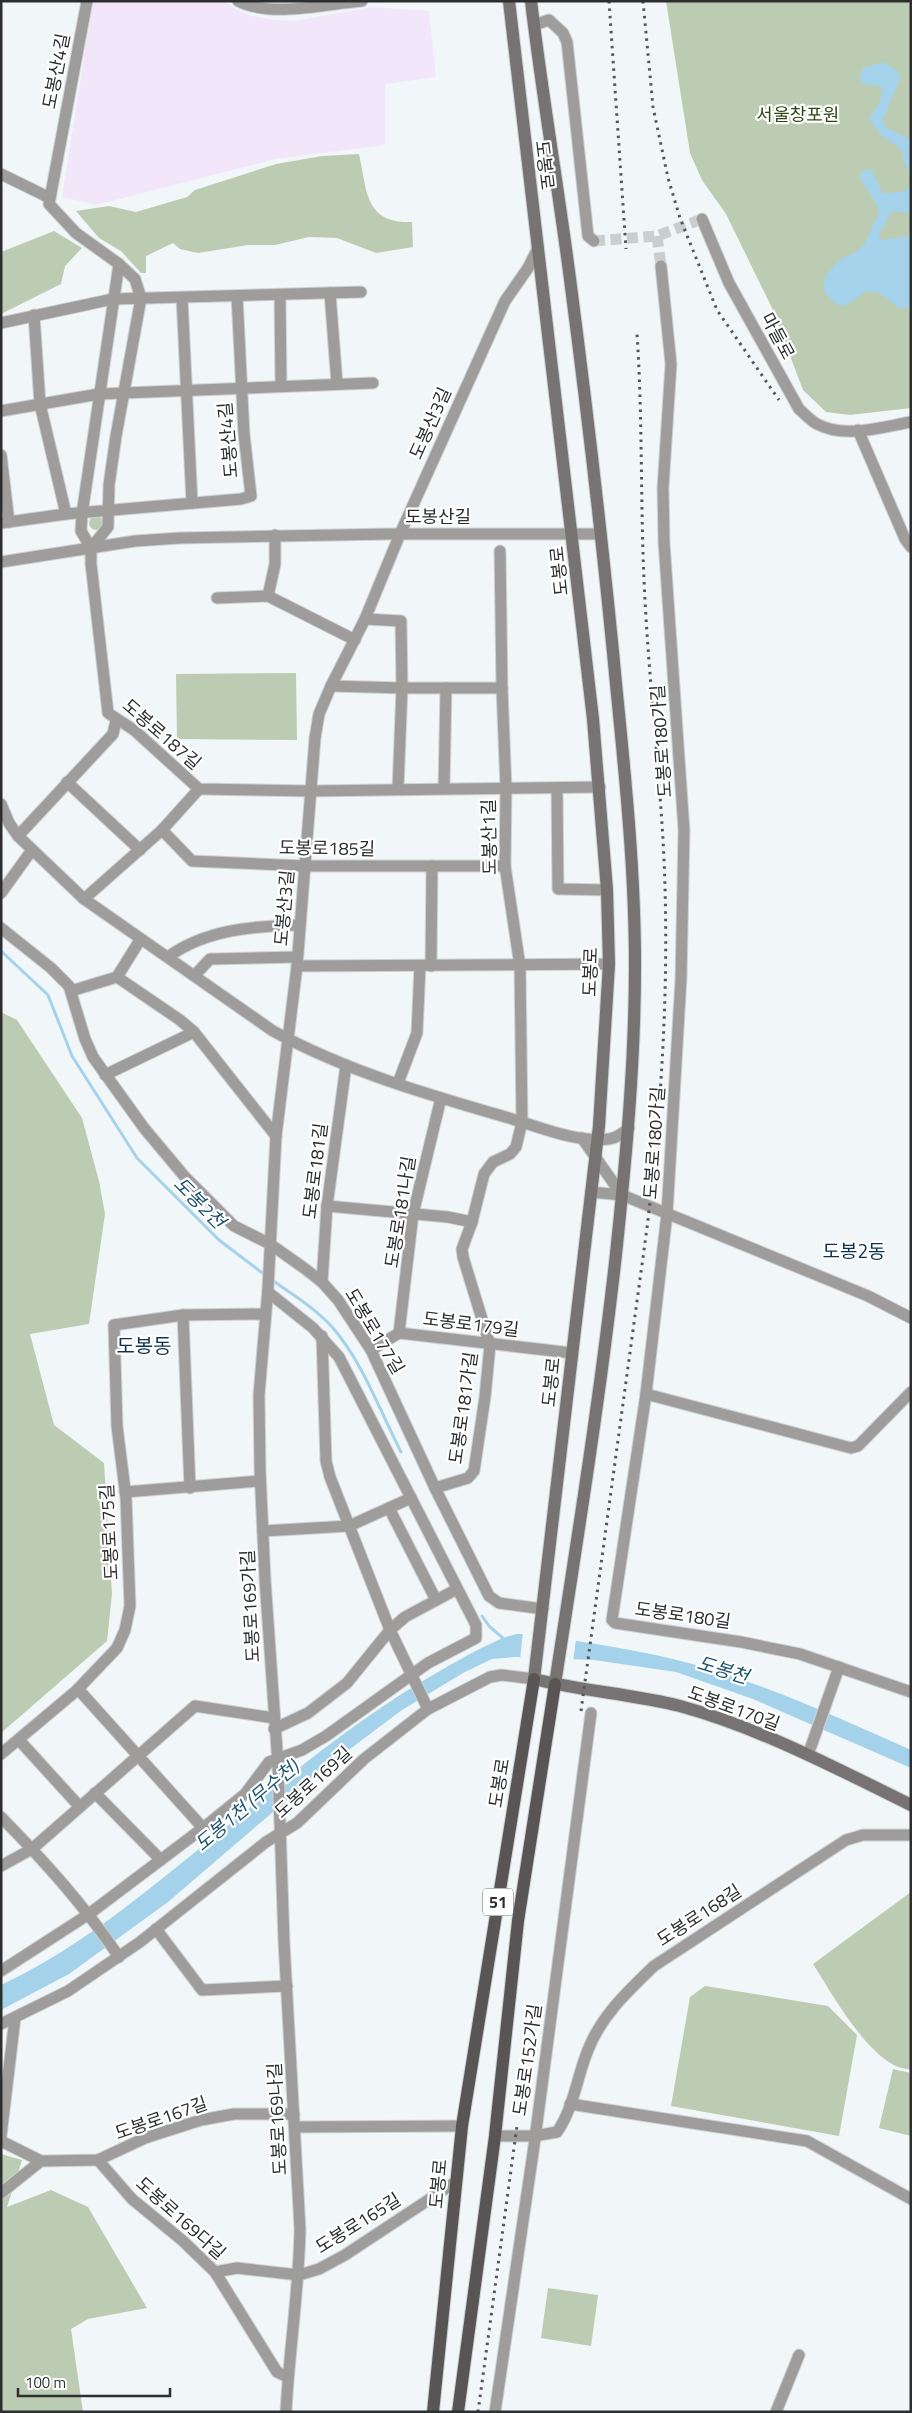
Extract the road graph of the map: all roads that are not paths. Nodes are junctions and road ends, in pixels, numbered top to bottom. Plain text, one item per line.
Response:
1 (87, 1) edge
2 (238, 1) edge
3 (362, 1) edge
4 (509, 1) edge
5 (531, 1) edge
6 (534, 25) junction
7 (1, 174) edge
8 (50, 198) junction
9 (702, 219) dead end
10 (594, 241) dead end
11 (538, 248) junction
12 (119, 264) junction
13 (661, 266) tunnel mouth
14 (361, 292) dead end
15 (330, 293) junction
16 (280, 295) junction
17 (237, 296) junction
18 (141, 298) junction
19 (182, 298) junction
20 (113, 300) junction
21 (34, 315) junction
22 (1, 323) edge
23 (373, 383) dead end
24 (337, 384) junction
25 (281, 386) junction
26 (241, 388) junction
27 (187, 391) junction
28 (118, 393) junction
29 (99, 394) junction
30 (40, 404) junction
31 (1, 410) edge
32 (911, 422) edge
33 (858, 430) junction
34 (1, 455) edge
35 (192, 503) junction
36 (108, 511) junction
37 (66, 514) junction
38 (82, 514) junction
39 (5, 522) edge
40 (400, 534) junction
41 (573, 534) junction
42 (601, 534) junction
43 (275, 535) junction
44 (911, 547) edge
45 (91, 548) junction
46 (500, 551) dead end
47 (1, 562) edge
48 (268, 596) junction
49 (217, 598) dead end
50 (365, 619) junction
51 (355, 640) junction
52 (331, 686) junction
53 (402, 688) junction
54 (446, 688) junction
55 (502, 688) junction
56 (116, 720) junction
57 (68, 782) junction
58 (600, 787) junction
59 (444, 788) junction
60 (506, 788) junction
61 (557, 788) junction
62 (199, 789) junction
63 (398, 789) junction
64 (311, 791) junction
65 (1, 804) edge
66 (162, 830) junction
67 (18, 836) junction
68 (32, 850) junction
69 (140, 850) junction
70 (305, 866) junction
71 (432, 866) junction
72 (505, 866) junction
73 (607, 890) junction
74 (1, 893) edge
75 (84, 899) junction
76 (300, 925) junction
77 (1, 928) edge
78 (140, 940) junction
79 (168, 957) junction
80 (297, 962) junction
81 (609, 964) junction
82 (425, 966) junction
83 (520, 966) junction
84 (195, 976) junction
85 (117, 977) junction
86 (71, 991) junction
87 (194, 1032) junction
88 (289, 1040) junction
89 (346, 1065) junction
90 (105, 1075) junction
91 (398, 1083) junction
92 (441, 1098) junction
93 (522, 1122) junction
94 (629, 1128) junction
95 (276, 1136) junction
96 (582, 1138) junction
97 (597, 1139) junction
98 (595, 1159) junction
99 (592, 1192) junction
100 (622, 1195) junction
101 (327, 1206) junction
102 (413, 1214) junction
103 (667, 1214) junction
104 (472, 1222) junction
105 (270, 1247) junction
106 (322, 1282) junction
107 (268, 1290) junction
108 (265, 1314) junction
109 (183, 1315) junction
110 (911, 1318) edge
111 (399, 1333) junction
112 (322, 1336) junction
113 (490, 1344) junction
114 (371, 1350) junction
115 (572, 1352) junction
116 (911, 1392) edge
117 (646, 1394) junction
118 (260, 1481) junction
119 (190, 1488) junction
120 (435, 1488) junction
121 (125, 1492) junction
122 (411, 1498) junction
123 (389, 1508) junction
124 (349, 1526) junction
125 (263, 1531) junction
126 (457, 1589) junction
127 (436, 1600) junction
128 (542, 1612) junction
129 (390, 1630) junction
130 (837, 1671) junction
131 (535, 1673) junction
132 (412, 1677) junction
133 (555, 1684) junction
134 (78, 1689) junction
135 (911, 1692) edge
136 (426, 1707) junction
137 (591, 1713) dead end
138 (274, 1723) junction
139 (19, 1740) junction
140 (1, 1754) edge
141 (137, 1756) junction
142 (808, 1756) junction
143 (277, 1761) junction
144 (95, 1793) junction
145 (911, 1804) edge
146 (80, 1807) junction
147 (1, 1817) edge
148 (203, 1828) junction
149 (281, 1828) junction
150 (911, 1835) edge
151 (32, 1849) junction
152 (161, 1860) junction
153 (1, 1866) edge
154 (90, 1916) junction
155 (156, 1929) junction
156 (118, 1955) junction
157 (1, 1971) edge
158 (287, 1986) junction
159 (14, 2018) junction
160 (1, 2024) edge
161 (570, 2104) junction
162 (294, 2114) junction
163 (462, 2126) junction
164 (296, 2127) junction
165 (1, 2136) edge
166 (495, 2136) junction
167 (534, 2136) junction
168 (1, 2141) edge
169 (98, 2160) junction
170 (41, 2161) junction
171 (454, 2182) junction
172 (1, 2193) edge
173 (911, 2199) edge
174 (215, 2272) junction
175 (300, 2275) junction
176 (799, 2355) dead end
177 (288, 2376) junction
178 (286, 2412) edge
179 (433, 2412) edge
180 (458, 2412) edge
181 (495, 2412) edge
182 (776, 2412) edge

1 - 8 street, 도봉산4길
2 - 3 street
4 - 11 main road, 도봉로 / 51
5 - 6 main road, 도봉로 / 51
6 - 10 street, 도봉로
6 - 42 main road, 도봉로 / 51
7 - 8 street
8 - 12 street
9 - 33 street, 마들로
11 - 40 street, 도봉산3길
11 - 41 main road, 도봉로 / 51
12 - 18 street
12 - 20 street
13 - 103 street, 도봉로180가길
14 - 15 street
15 - 16 street
15 - 24 street
16 - 17 street
16 - 25 street
17 - 19 street
17 - 26 street, 도봉산4길
18 - 19 street
18 - 20 street
18 - 28 street
19 - 27 street
20 - 21 street
20 - 29 street
21 - 22 street
21 - 30 street
23 - 24 street
24 - 25 street
25 - 26 street
26 - 27 street
26 - 35 street, 도봉산4길
27 - 28 street
27 - 35 street
28 - 29 street
28 - 36 street
29 - 30 street
29 - 38 street
30 - 31 street
30 - 37 street
32 - 33 street, 마들로
33 - 44 street
34 - 39 street
35 - 36 street, 도봉산4길
36 - 38 street, 도봉산4길
36 - 45 street
37 - 38 street, 도봉산4길
37 - 39 street, 도봉산4길
38 - 45 street
40 - 41 street, 도봉산길
40 - 43 street, 도봉산길
40 - 50 street, 도봉산3길
41 - 42 street, 도봉산길
41 - 58 main road, 도봉로 / 51
42 - 94 main road, 도봉로 / 51
43 - 45 street, 도봉산길
43 - 48 street
45 - 47 street, 도봉산길
45 - 56 street, 도봉로187길
46 - 55 street, 도봉산1길
48 - 49 street
48 - 51 street
50 - 51 street, 도봉산3길
50 - 53 street
51 - 52 street, 도봉산3길
52 - 53 street
52 - 64 street, 도봉산3길
53 - 54 street
53 - 63 street
54 - 55 street
54 - 59 street
55 - 60 street, 도봉산1길
56 - 57 street
56 - 62 street, 도봉로187길
57 - 67 street
57 - 69 street
58 - 61 street, 도봉로187길
58 - 73 main road, 도봉로 / 51
59 - 60 street, 도봉로187길
59 - 63 street, 도봉로187길
60 - 61 street, 도봉로187길
60 - 72 street, 도봉산1길
61 - 73 street
62 - 64 street, 도봉로187길
62 - 66 street
63 - 64 street, 도봉로187길
64 - 70 street, 도봉산3길
65 - 67 street
66 - 69 street
66 - 70 street, 도봉로185길
67 - 68 street
68 - 74 street
68 - 75 street
69 - 75 street
70 - 71 street, 도봉로185길
70 - 76 street, 도봉산3길
71 - 72 street, 도봉로185길
71 - 82 street
72 - 83 street, 도봉산1길
73 - 81 main road, 도봉로 / 51
75 - 78 street
76 - 79 street
76 - 80 street, 도봉산3길
77 - 86 street, 도봉로177길
78 - 79 street
78 - 85 street
79 - 84 street
80 - 82 street
80 - 84 street
80 - 88 street, 도봉산3길
81 - 83 street
81 - 97 main road, 도봉로 / 51
82 - 83 street
82 - 91 street
83 - 93 street, 도봉산1길
84 - 88 street
85 - 86 street
85 - 87 street
86 - 90 street, 도봉로177길
87 - 90 street
87 - 95 street
88 - 89 street
88 - 95 street, 도봉산3길
89 - 91 street
89 - 101 street, 도봉로181길
90 - 105 street, 도봉로177길
91 - 92 street
92 - 93 street
92 - 102 street, 도봉로181나길
93 - 96 street
93 - 104 street, 도봉로181가길
94 - 97 street
94 - 100 main road, 도봉로 / 51
95 - 105 street, 도봉산3길
96 - 97 street
96 - 98 street
97 - 98 main road, 도봉로 / 51
98 - 99 main road, 도봉로 / 51
98 - 100 street
99 - 100 street
99 - 115 main road, 도봉로 / 51
100 - 103 street
100 - 133 main road, 도봉로 / 51
101 - 102 street
101 - 106 street, 도봉로181길
102 - 104 street
102 - 111 street, 도봉로181나길
103 - 110 street
103 - 117 street, 도봉로180길
104 - 113 street, 도봉로181가길
105 - 106 street, 도봉로177길
105 - 107 street, 도봉산3길
106 - 114 street, 도봉로177길
107 - 108 street, 도봉로169가길
107 - 112 street
108 - 109 street, 도봉로175길
108 - 118 street, 도봉로169가길
109 - 119 street
109 - 121 street, 도봉로175길
111 - 113 street, 도봉로179길
111 - 114 street, 도봉로179길
112 - 122 street
112 - 124 street
113 - 115 street, 도봉로179길
113 - 120 street, 도봉로181가길
114 - 120 street, 도봉로177길
115 - 128 main road, 도봉로 / 51
116 - 117 street
117 - 130 street, 도봉로180길
118 - 119 street
118 - 125 street, 도봉로169가길
119 - 121 street
120 - 128 street, 도봉로177길
121 - 134 street, 도봉로175길
122 - 123 street
122 - 126 street
123 - 124 street
123 - 127 street
124 - 125 street
124 - 129 street
125 - 138 street, 도봉로169가길
126 - 127 street
126 - 132 street
127 - 129 street
128 - 131 main road, 도봉로 / 51
129 - 132 street
129 - 138 street
130 - 135 street, 도봉로180길
130 - 142 street
131 - 133 main road, 도봉로170길
131 - 136 street, 도봉로169길
131 - 163 main road, 도봉로 / 51
132 - 136 street
132 - 143 street
133 - 142 main road, 도봉로170길
133 - 166 main road, 도봉로 / 51
134 - 139 street, 도봉로175길
134 - 141 street
136 - 149 street, 도봉로169길
137 - 167 street, 도봉로152가길
138 - 141 street
138 - 143 street, 도봉로169가길
139 - 140 street, 도봉로175길
139 - 146 street
141 - 144 street
141 - 148 street
142 - 145 main road, 도봉로170길
143 - 148 street
143 - 149 street, 도봉로169가길
144 - 146 street
144 - 152 street
146 - 151 street
147 - 151 street
148 - 152 street
149 - 155 street, 도봉로169길
149 - 158 street, 도봉로169나길
150 - 161 street, 도봉로168길
151 - 153 street
151 - 154 street
152 - 154 street
154 - 156 street
154 - 157 street
155 - 156 street, 도봉로169길
155 - 158 street
156 - 159 street, 도봉로169길
158 - 162 street, 도봉로169나길
159 - 160 street, 도봉로169길
159 - 165 street
161 - 167 street, 도봉로168길
161 - 173 street
162 - 164 street, 도봉로169나길
162 - 169 street, 도봉로167길
163 - 164 street
163 - 171 main road, 도봉로 / 51
164 - 175 street, 도봉로169나길
166 - 167 street, 도봉로168길
166 - 180 main road, 도봉로 / 51
167 - 181 street, 도봉로152가길
168 - 170 street, 도봉로167길
169 - 170 street, 도봉로167길
169 - 174 street, 도봉로169다길
170 - 172 street
171 - 175 street, 도봉로165길
171 - 179 main road, 도봉로 / 51
174 - 175 street, 도봉로165길
174 - 177 street, 도봉로169다길
175 - 177 street, 도봉로169나길
176 - 182 street
177 - 178 street, 도봉로169나길

